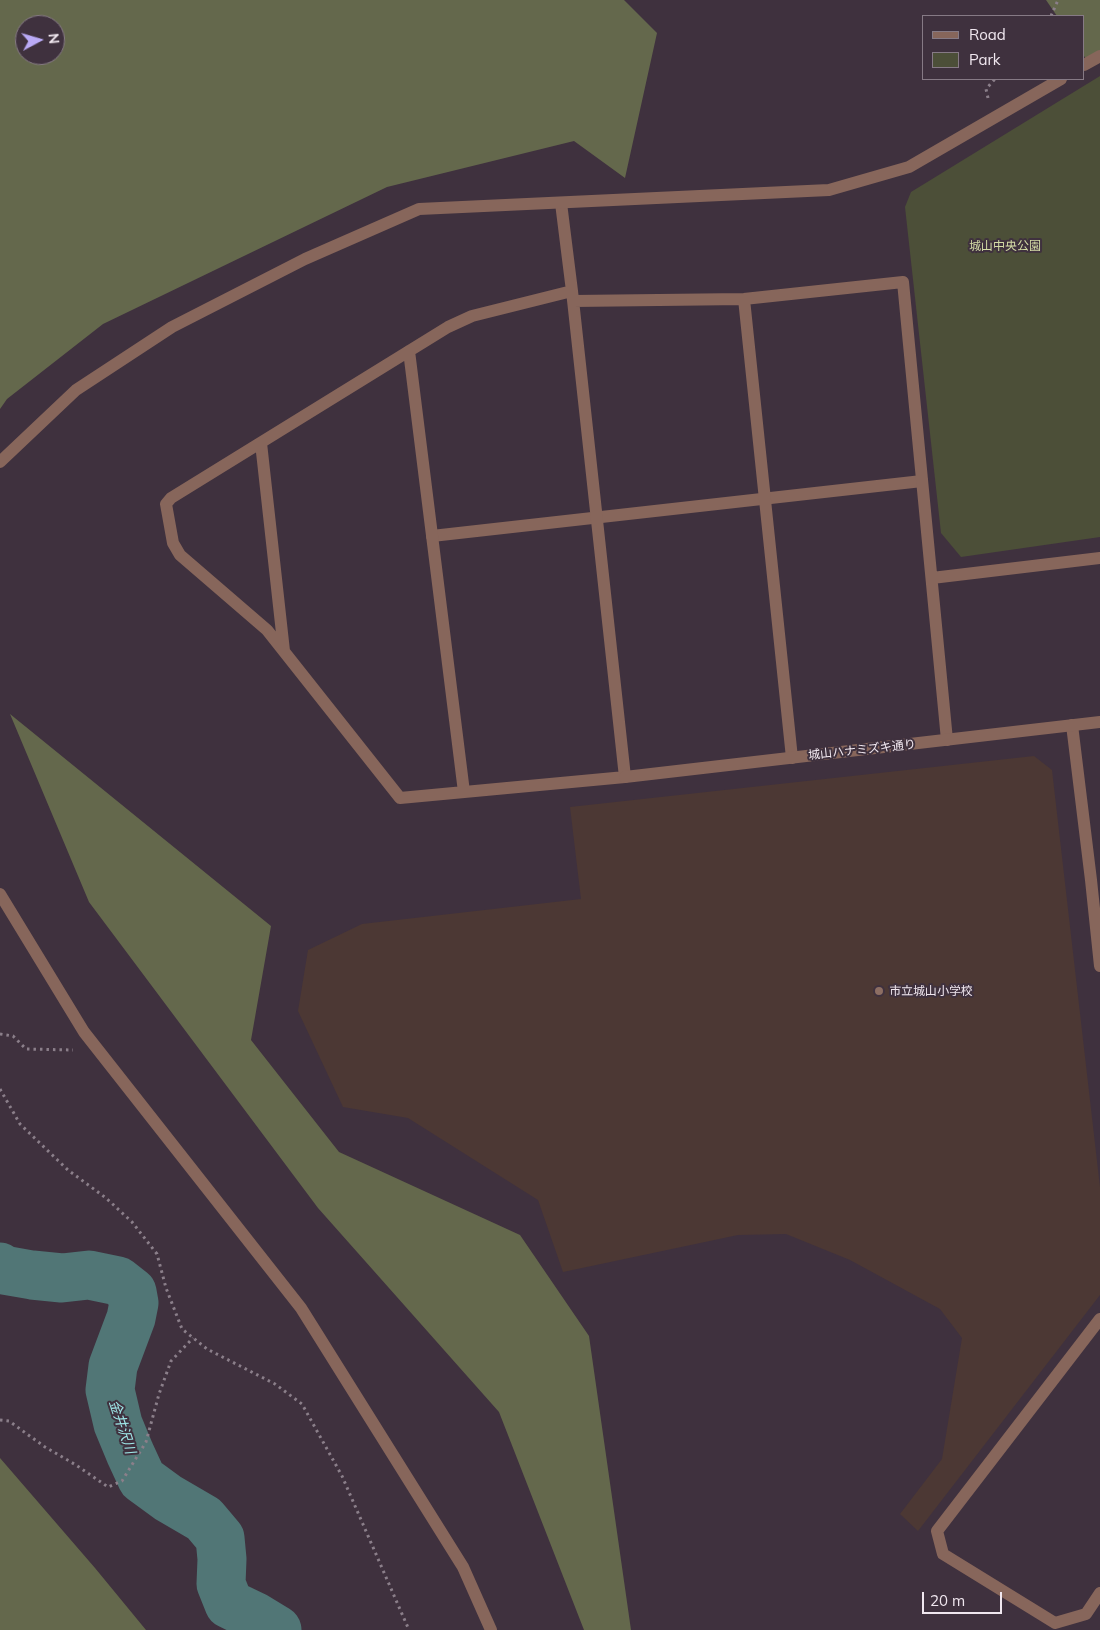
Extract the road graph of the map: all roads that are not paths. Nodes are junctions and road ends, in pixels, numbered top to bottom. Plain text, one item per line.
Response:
1 (1100, 56) edge
2 (1085, 65) edge
3 (1059, 80) edge
4 (561, 203) junction
5 (573, 296) junction
6 (744, 298) junction
7 (409, 351) junction
8 (260, 443) junction
9 (0, 462) edge
10 (922, 481) junction
11 (764, 498) junction
12 (597, 517) junction
13 (432, 536) junction
14 (1100, 558) edge
15 (932, 578) junction
16 (284, 651) junction
17 (1100, 722) edge
18 (1072, 725) junction
19 (947, 740) junction
20 (792, 758) junction
21 (625, 777) junction
22 (464, 792) junction
23 (1096, 879) edge
24 (0, 894) edge
25 (1100, 966) edge
26 (1100, 1319) edge
27 (1100, 1593) edge
28 (491, 1630) edge

1 - 2 street
3 - 4 street
4 - 5 street
4 - 9 street
5 - 6 street
5 - 7 street
5 - 12 street
6 - 10 street
6 - 11 street
7 - 8 street
7 - 13 street
8 - 16 street
8 - 16 street
10 - 11 street
10 - 15 street
11 - 12 street
11 - 20 street
12 - 13 street
12 - 21 street
13 - 22 street
14 - 15 street
15 - 19 street
16 - 22 street, 城山ハナミズキ通り
17 - 18 street, 城山ハナミズキ通り
18 - 19 street, 城山ハナミズキ通り
18 - 23 street
19 - 20 street, 城山ハナミズキ通り
20 - 21 street, 城山ハナミズキ通り
21 - 22 street, 城山ハナミズキ通り
23 - 25 street
24 - 28 street
26 - 27 street

